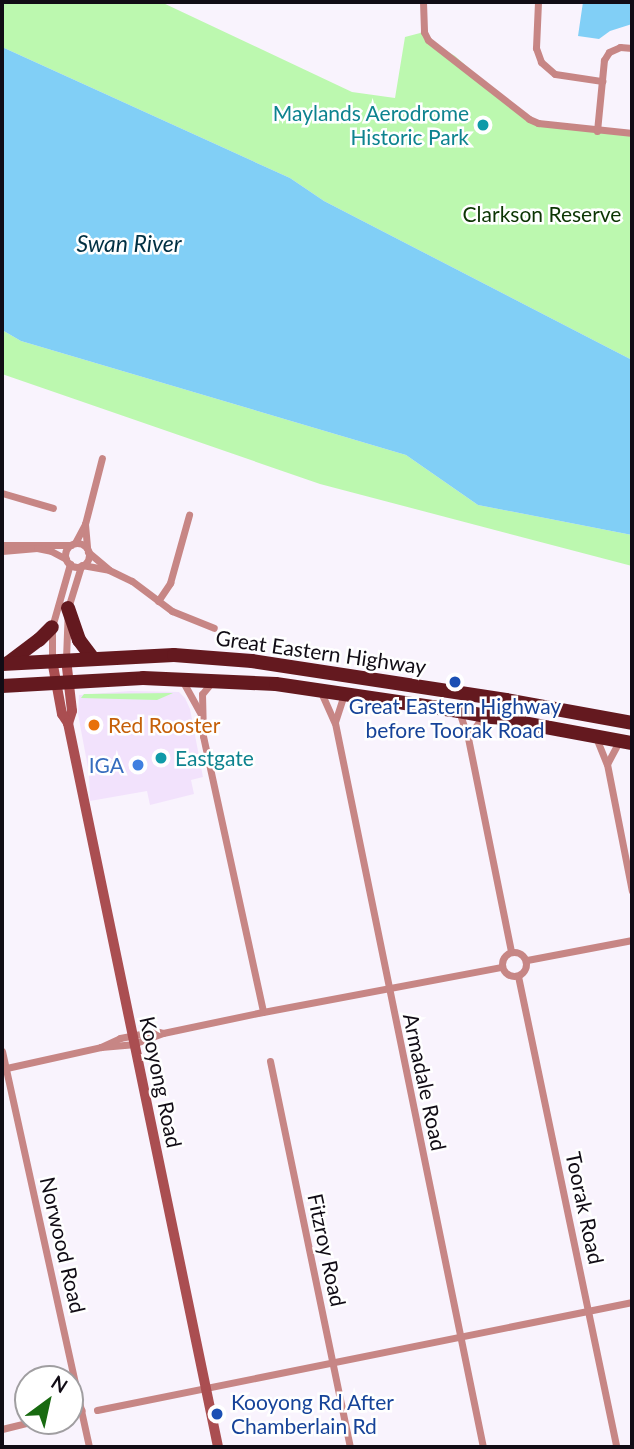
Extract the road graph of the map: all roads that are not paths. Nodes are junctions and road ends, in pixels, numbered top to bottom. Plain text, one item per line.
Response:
1 (423, 2) edge
2 (538, 2) edge
3 (632, 48) edge
4 (602, 81) junction
5 (597, 131) junction
6 (632, 134) edge
7 (102, 458) dead end
8 (2, 494) edge
9 (53, 508) dead end
10 (189, 515) dead end
11 (85, 524) junction
12 (73, 544) junction
13 (2, 545) edge
14 (87, 550) junction
15 (2, 551) edge
16 (68, 561) junction
17 (81, 565) junction
18 (108, 570) junction
19 (158, 601) junction
20 (68, 608) junction
21 (52, 627) junction
22 (214, 628) dead end
23 (92, 657) junction
24 (59, 659) junction
25 (4, 664) edge
26 (181, 678) junction
27 (215, 679) junction
28 (61, 681) junction
29 (2, 687) edge
30 (320, 690) junction
31 (344, 694) junction
32 (459, 711) junction
33 (200, 713) junction
34 (484, 715) junction
35 (335, 723) junction
36 (632, 723) edge
37 (595, 736) junction
38 (468, 738) junction
39 (626, 742) edge
40 (607, 764) junction
41 (632, 891) edge
42 (632, 940) edge
43 (511, 951) junction
44 (527, 960) junction
45 (502, 967) junction
46 (518, 976) junction
47 (387, 987) junction
48 (263, 1012) junction
49 (132, 1040) junction
50 (2, 1051) edge
51 (270, 1060) dead end
52 (4, 1069) edge
53 (632, 1302) edge
54 (589, 1311) junction
55 (461, 1339) junction
56 (332, 1361) junction
57 (72, 1365) edge
58 (205, 1387) junction
59 (97, 1410) dead end
60 (84, 1421) edge
61 (89, 1447) edge
62 (218, 1447) edge
63 (350, 1447) edge
64 (483, 1447) edge
65 (617, 1447) edge

1 - 5 street
2 - 4 street
3 - 4 street
4 - 5 street
5 - 6 street
7 - 11 street
8 - 9 street
10 - 19 street
11 - 12 street
11 - 14 street
12 - 13 street
12 - 14 street
12 - 16 street
14 - 17 street
14 - 18 street
15 - 16 street
16 - 17 street
16 - 21 street
17 - 18 street
17 - 20 street
18 - 19 street
19 - 22 street
20 - 23 highway
20 - 24 street
21 - 24 street
21 - 25 highway
23 - 24 highway, Great Eastern Highway
23 - 36 highway, Great Eastern Highway
24 - 25 highway, Great Eastern Highway
24 - 28 street, Kooyong Road
26 - 27 highway, Great Eastern Highway
26 - 28 highway, Great Eastern Highway
26 - 33 street
27 - 30 highway, Great Eastern Highway
27 - 33 street
28 - 29 highway, Great Eastern Highway
28 - 49 street, Kooyong Road
30 - 31 highway, Great Eastern Highway
30 - 35 street, Armadale Road
31 - 32 highway, Great Eastern Highway
31 - 35 street, Armadale Road
32 - 34 highway, Great Eastern Highway
32 - 38 street
33 - 48 street
34 - 37 highway, Great Eastern Highway
34 - 38 street
35 - 47 street, Armadale Road
37 - 39 highway, Great Eastern Highway
37 - 40 street
38 - 43 street
39 - 40 street
40 - 41 street
42 - 44 street
43 - 44 street
43 - 45 street
44 - 46 street
45 - 46 street
45 - 47 street
46 - 54 street, Toorak Road
47 - 48 street
47 - 55 street, Armadale Road
48 - 49 street
49 - 52 street
49 - 58 street, Kooyong Road
50 - 52 street, Norwood Road
51 - 56 street, Fitzroy Road
52 - 57 street, Norwood Road
53 - 54 street
54 - 55 street
54 - 65 street, Toorak Road
55 - 56 street
55 - 64 street, Armadale Road
56 - 58 street
56 - 63 street, Fitzroy Road
58 - 59 street
58 - 62 street, Kooyong Road
60 - 61 street, Norwood Road

